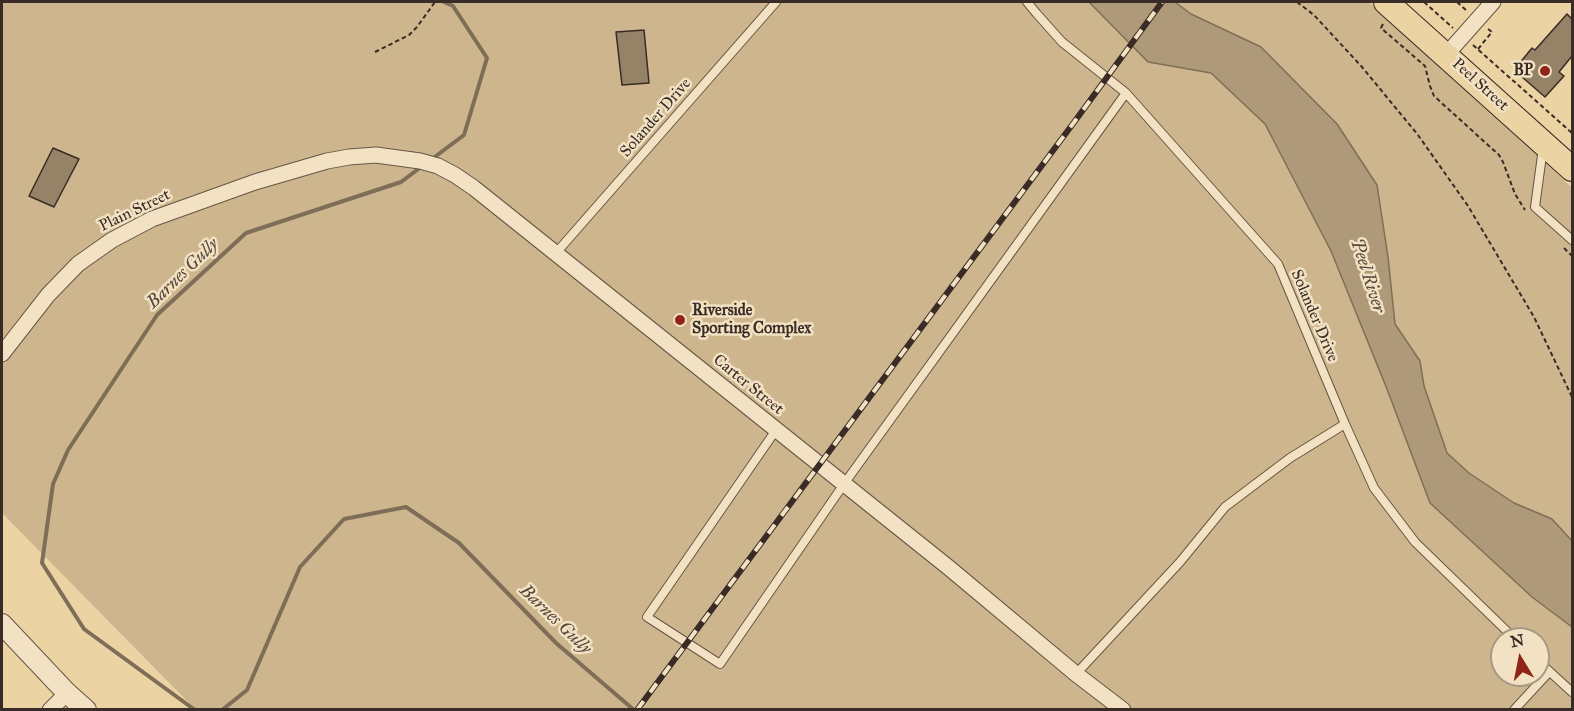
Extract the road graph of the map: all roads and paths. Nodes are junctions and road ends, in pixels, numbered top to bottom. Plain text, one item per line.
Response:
1 (435, 2) edge
2 (776, 2) edge
3 (1027, 2) edge
4 (1297, 2) edge
5 (1424, 2) edge
6 (1493, 2) edge
7 (1385, 11) edge
8 (1467, 40) junction
9 (375, 52) dead end
10 (1446, 55) junction
11 (1126, 93) junction
12 (1572, 133) edge
13 (1544, 143) junction
14 (1572, 169) edge
15 (255, 182) joint
16 (1526, 212) dead end
17 (1572, 240) edge
18 (1557, 241) dead end
19 (556, 253) junction
20 (1572, 256) edge
21 (2, 354) edge
22 (1572, 397) edge
23 (1345, 424) junction
24 (776, 430) junction
25 (844, 484) junction
26 (2, 624) edge
27 (1503, 627) edge
28 (1550, 673) edge
29 (1076, 674) junction
30 (1536, 687) edge
31 (1572, 692) edge
32 (67, 693) junction
33 (50, 710) edge
34 (86, 710) edge
35 (1123, 710) edge
36 (1515, 710) edge

1 - 9 path
2 - 19 lane, Solander Drive
3 - 11 lane, Solander Drive
4 - 22 path
5 - 8 path
6 - 8 street
7 - 10 main road, Peel Street
7 - 16 path
8 - 10 street
8 - 12 path
10 - 13 main road, Peel Street
11 - 23 lane, Solander Drive
11 - 25 lane
13 - 14 main road, Peel Street
13 - 17 lane
15 - 19 street, Carter Street
15 - 21 street, Plain Street
18 - 20 path
19 - 24 street, Carter Street
23 - 27 lane, Solander Drive
23 - 29 lane
24 - 25 street, Carter Street
24 - 25 lane
25 - 29 street, Carter Street
26 - 32 street
28 - 31 lane
29 - 35 street, Carter Street
30 - 36 lane
32 - 33 street
32 - 34 street

